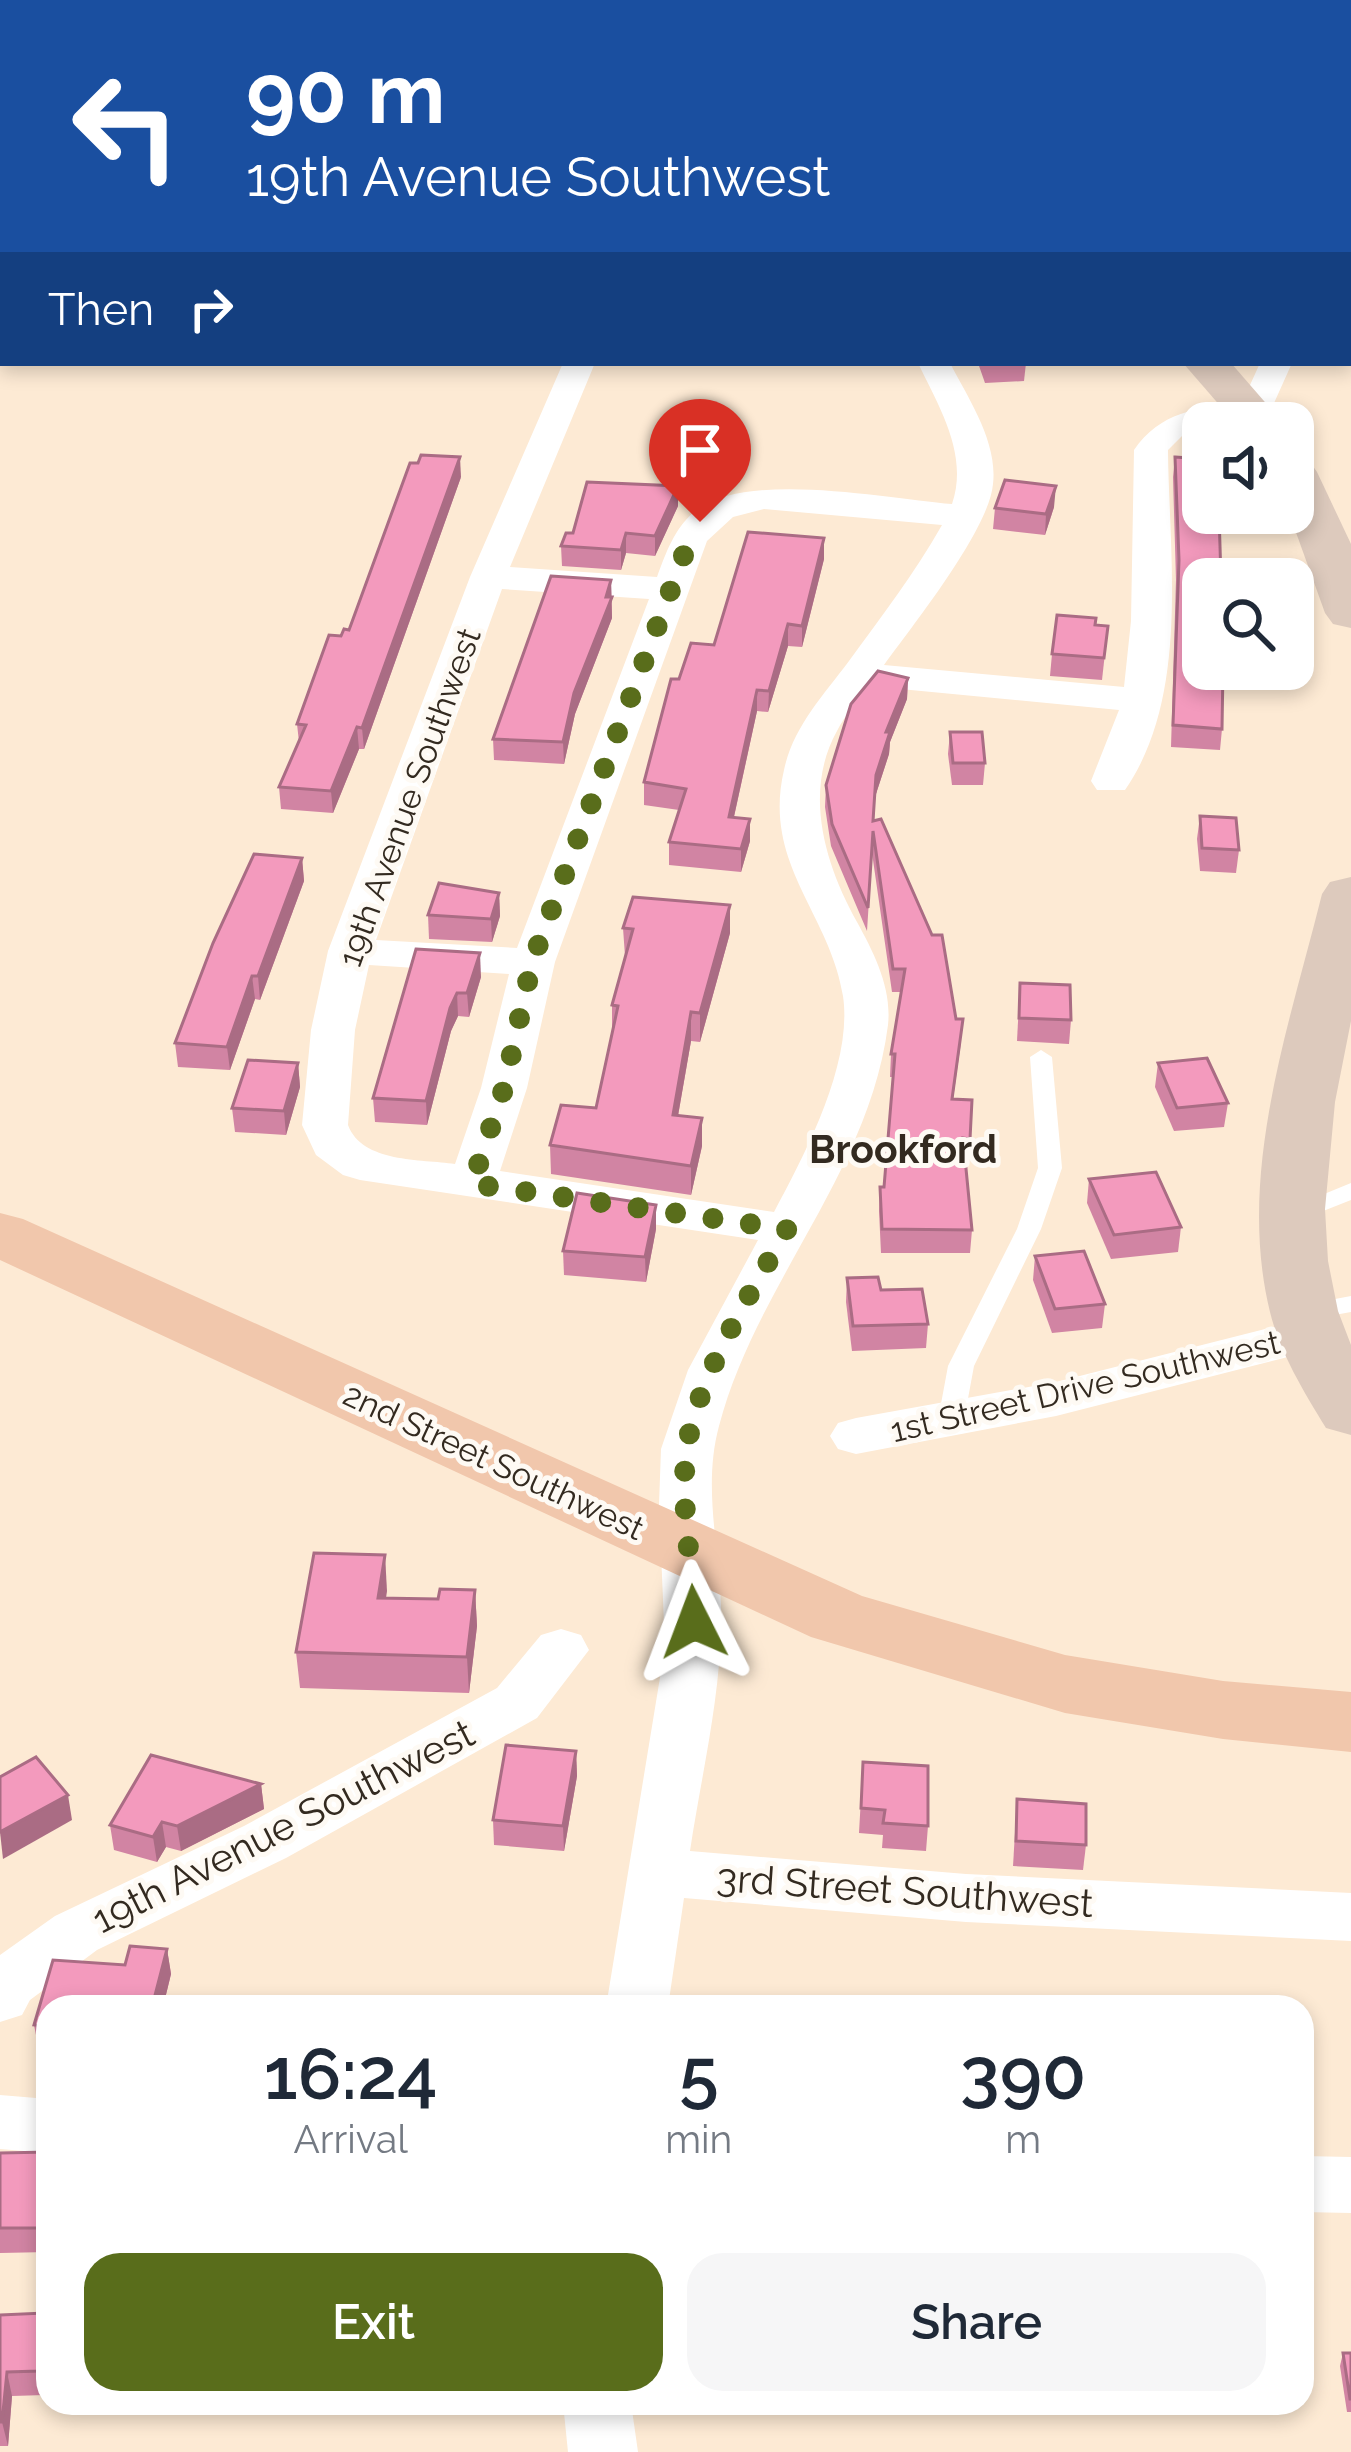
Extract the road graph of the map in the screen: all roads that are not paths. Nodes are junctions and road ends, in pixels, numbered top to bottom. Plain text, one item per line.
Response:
1 (578, 366) edge
2 (936, 366) edge
3 (1209, 366) edge
4 (1275, 366) edge
5 (1242, 402) edge
6 (1263, 402) edge
7 (1182, 424) edge
8 (1314, 513) edge
9 (964, 516) junction
10 (488, 577) junction
11 (671, 589) junction
12 (1351, 613) edge
13 (859, 674) junction
14 (1138, 700) junction
15 (1111, 781) dead end
16 (1351, 894) edge
17 (350, 951) junction
18 (532, 962) junction
19 (1041, 1057) dead end
20 (472, 1184) junction
21 (1351, 1191) edge
22 (1292, 1215) junction
23 (787, 1229) junction
24 (0, 1234) edge
25 (1323, 1317) edge
26 (1351, 1412) edge
27 (951, 1420) junction
28 (856, 1436) dead end
29 (690, 1552) junction
30 (561, 1650) dead end
31 (1351, 1722) edge
32 (658, 1872) junction
33 (1351, 1917) edge
34 (639, 1995) edge
35 (0, 1996) edge
36 (0, 2122) edge
37 (36, 2125) edge
38 (1314, 2185) edge
39 (1351, 2185) edge
40 (598, 2415) edge
41 (603, 2452) edge

1 - 10 street, 19th Avenue Southwest
2 - 9 street
3 - 5 street
4 - 6 street
7 - 14 street
8 - 12 street
9 - 11 street
9 - 13 street
10 - 11 street
10 - 17 street, 19th Avenue Southwest
11 - 18 street
13 - 14 street
13 - 23 street
14 - 15 street
16 - 22 street
17 - 18 street
17 - 20 street, 19th Avenue Southwest
18 - 20 street
19 - 27 lane
20 - 23 street, 19th Avenue Southwest
21 - 22 lane
22 - 25 street
23 - 29 street
24 - 29 main road, 2nd Street Southwest
25 - 26 street
25 - 27 street, 1st Street Drive Southwest
27 - 28 street, 1st Street Drive Southwest
29 - 31 main road, 2nd Street Southwest
29 - 32 street
30 - 35 street, 19th Avenue Southwest
32 - 33 street, 3rd Street Southwest
32 - 34 street
36 - 37 street
38 - 39 street
40 - 41 street

